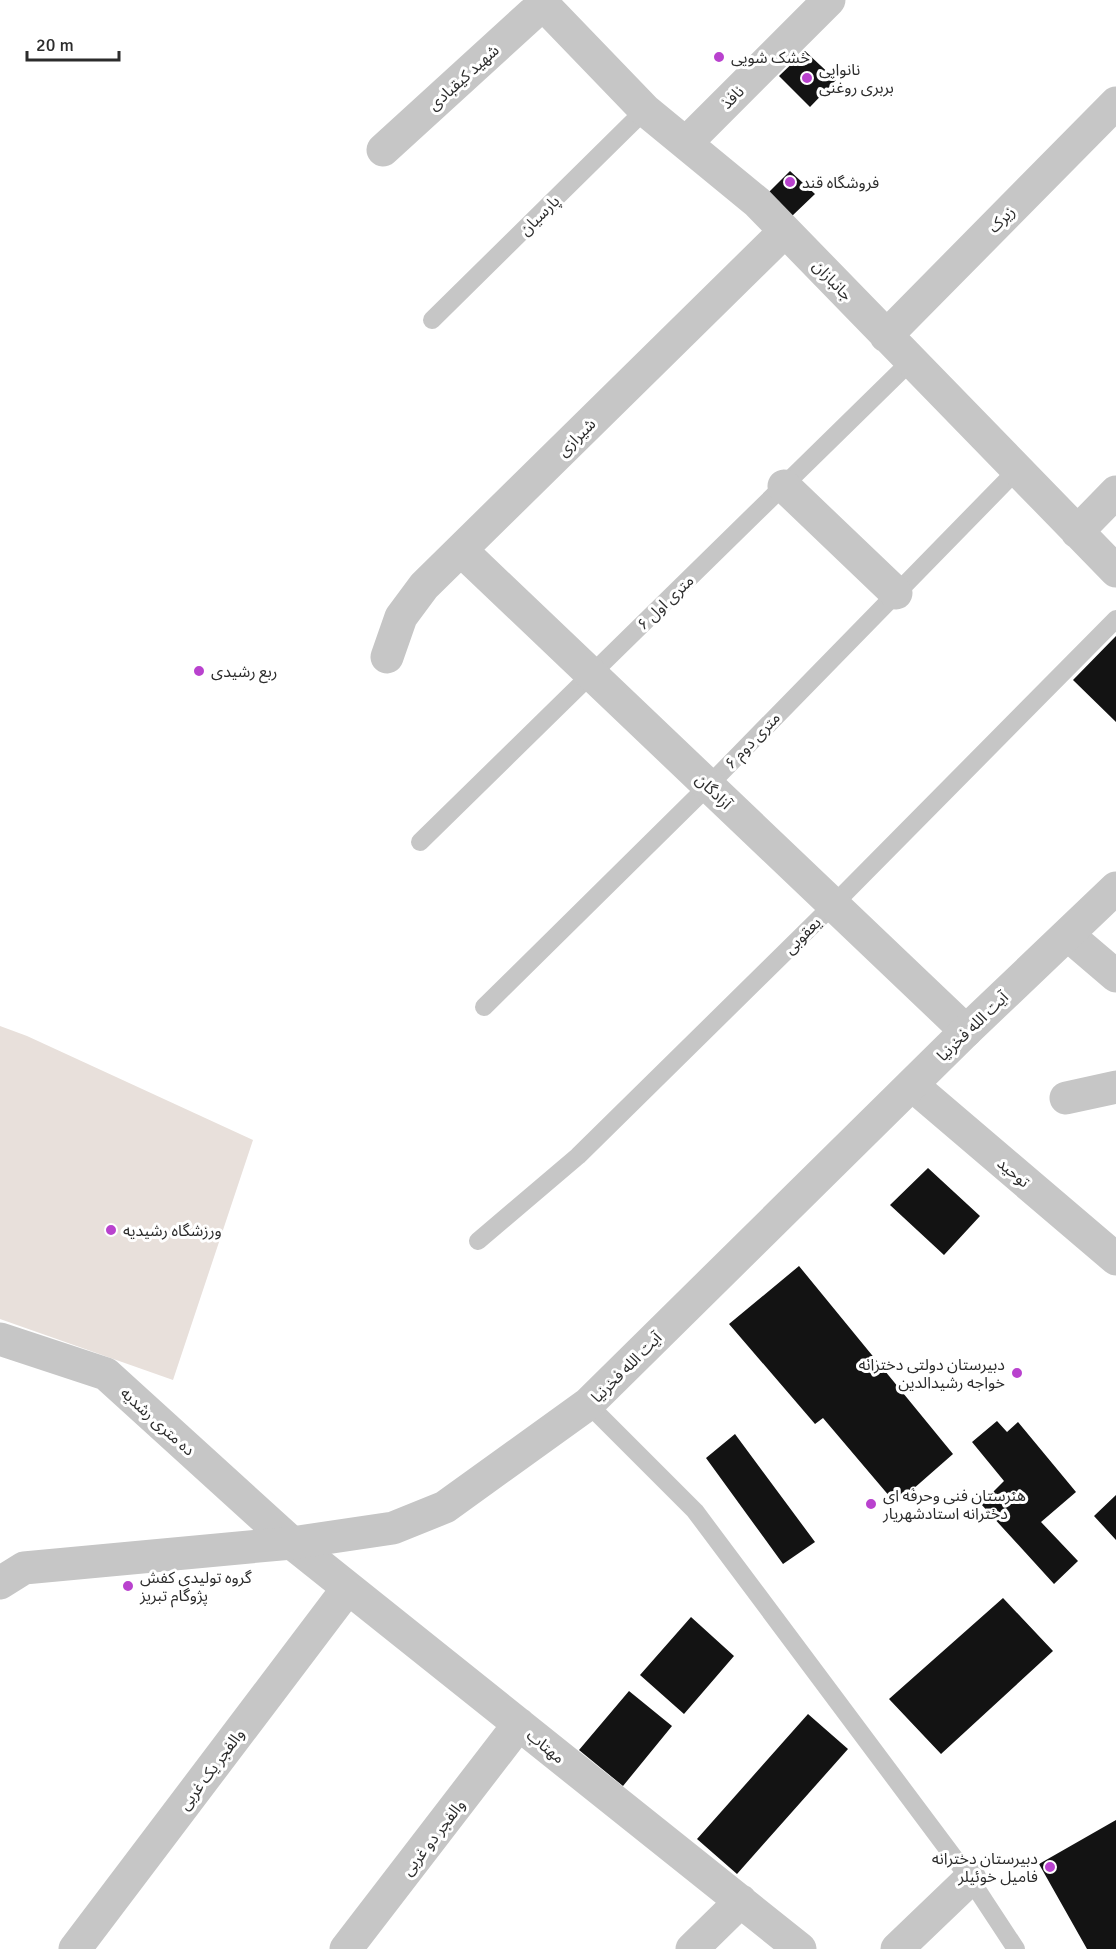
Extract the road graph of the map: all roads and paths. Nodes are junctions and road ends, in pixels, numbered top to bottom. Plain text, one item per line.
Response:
1 (829, 0) edge
2 (541, 2) edge
3 (1116, 103) edge
4 (645, 110) junction
5 (686, 143) junction
6 (382, 150) dead end
7 (785, 231) junction
8 (432, 320) dead end
9 (886, 336) junction
10 (911, 361) junction
11 (1017, 470) junction
12 (784, 486) junction
13 (1116, 492) edge
14 (1077, 532) junction
15 (461, 550) junction
16 (1116, 572) edge
17 (896, 593) junction
18 (1116, 619) edge
19 (387, 657) dead end
20 (591, 674) junction
21 (708, 786) junction
22 (420, 842) dead end
23 (1116, 888) edge
24 (833, 905) junction
25 (1068, 935) junction
26 (1116, 976) edge
27 (484, 1007) dead end
28 (966, 1031) junction
29 (912, 1085) junction
30 (1116, 1087) edge
31 (1066, 1098) dead end
32 (478, 1241) dead end
33 (1116, 1259) edge
34 (0, 1340) edge
35 (588, 1404) junction
36 (292, 1543) junction
37 (0, 1583) edge
38 (348, 1588) junction
39 (519, 1724) junction
40 (970, 1879) junction
41 (741, 1901) junction
42 (75, 1949) edge
43 (346, 1949) edge
44 (692, 1949) edge
45 (800, 1949) edge
46 (897, 1949) edge
47 (1016, 1949) edge

1 - 5 street, نافذ
2 - 4 street, جانبازان
2 - 6 street, شهید کیقبادی
3 - 9 street, زیرک
4 - 5 street, جانبازان
4 - 8 lane, پارسیان
5 - 7 street, جانبازان
7 - 9 street, جانبازان
7 - 15 street, شیرازی
9 - 10 street, جانبازان
10 - 11 street, جانبازان
10 - 12 lane, ۶ متری اول
11 - 14 street, جانبازان
11 - 17 lane, ۶ متری دوم
12 - 17 street
12 - 20 lane, ۶ متری اول
13 - 14 street
14 - 16 street, جانبازان
15 - 19 street, شیرازی
15 - 20 street, آزادگان
17 - 21 lane, ۶ متری دوم
18 - 24 lane, یعقوبی
20 - 21 street, آزادگان
20 - 22 lane, ۶ متری اول
21 - 24 street, آزادگان
21 - 27 lane, ۶ متری دوم
23 - 25 street, آیت الله فخرنیا
24 - 28 street, آزادگان
24 - 32 lane, یعقوبی
25 - 26 street
25 - 28 street, آیت الله فخرنیا
28 - 29 street, آیت الله فخرنیا
29 - 33 street, توحید
29 - 35 street, آیت الله فخرنیا
30 - 31 street
34 - 36 street, ده متری رشدیه
35 - 36 street, آیت الله فخرنیا
35 - 40 lane
36 - 37 street, آیت الله فخرنیا
36 - 38 street, مهتاب
38 - 39 street, مهتاب
38 - 42 street, والفجر یک غربی
39 - 41 street, مهتاب
39 - 43 street, والفجر دو غربی
40 - 46 street
40 - 47 lane
41 - 44 street
41 - 45 street, مهتاب

